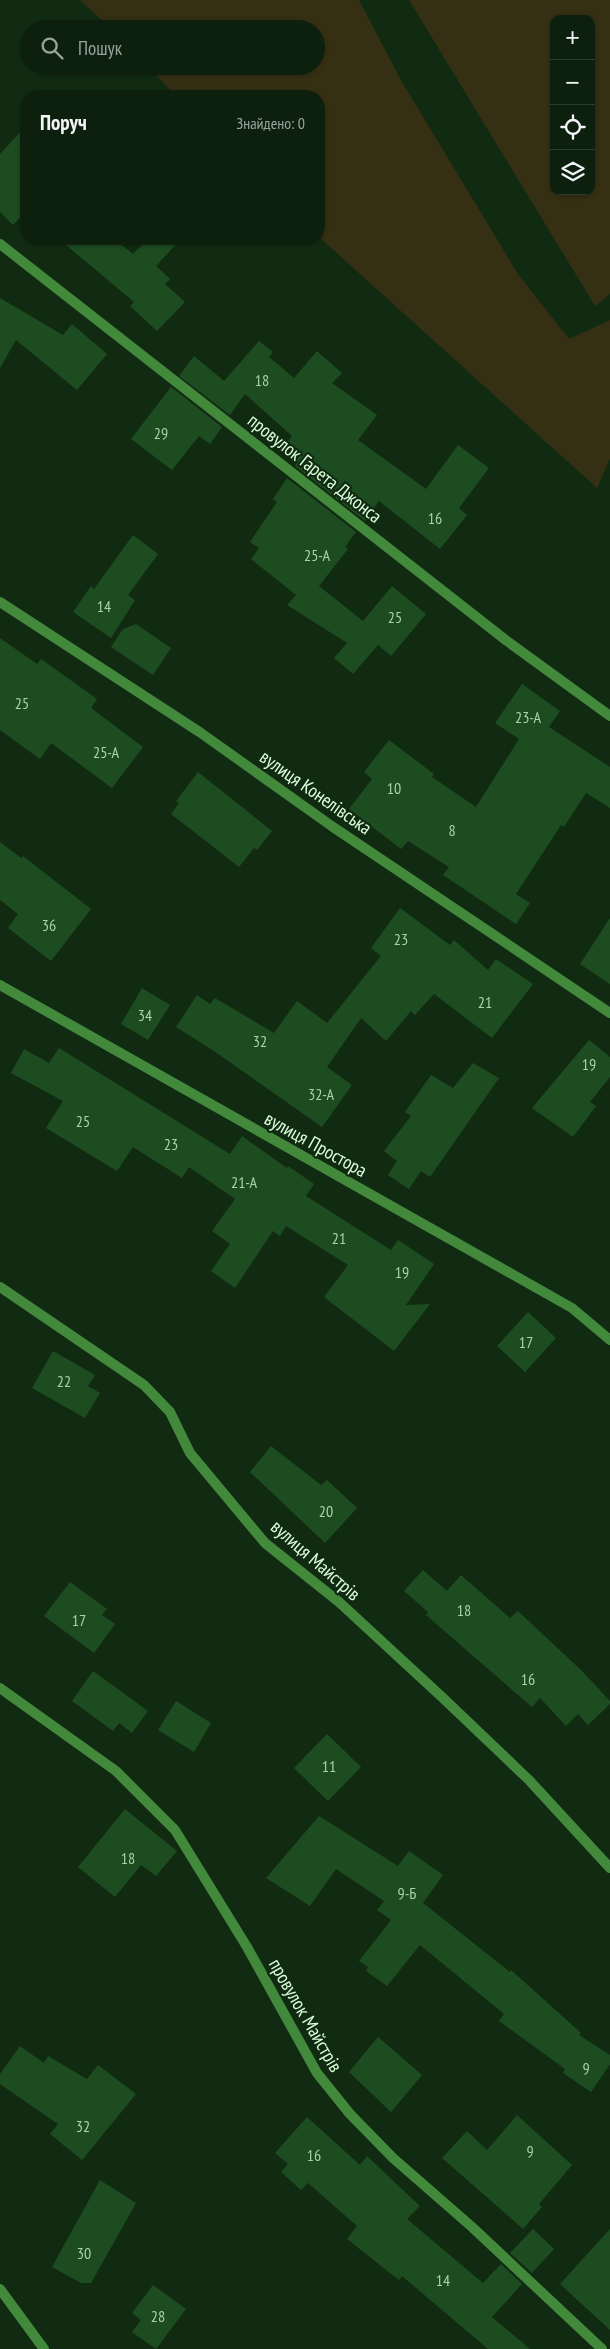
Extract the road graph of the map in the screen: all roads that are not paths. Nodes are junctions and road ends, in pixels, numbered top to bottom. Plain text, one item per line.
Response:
1 (0, 244) edge
2 (0, 602) edge
3 (610, 716) edge
4 (0, 985) edge
5 (610, 1014) edge
6 (0, 1287) edge
7 (610, 1340) edge
8 (0, 1688) edge
9 (610, 1868) edge
10 (0, 2289) edge
11 (44, 2349) edge
12 (602, 2349) edge

1 - 3 street, провулок Гарета Джонса
2 - 5 street, вулиця Конелівська
4 - 7 street, вулиця Простора
6 - 9 street, вулиця Майстрів
8 - 12 street, провулок Майстрів
10 - 11 street

